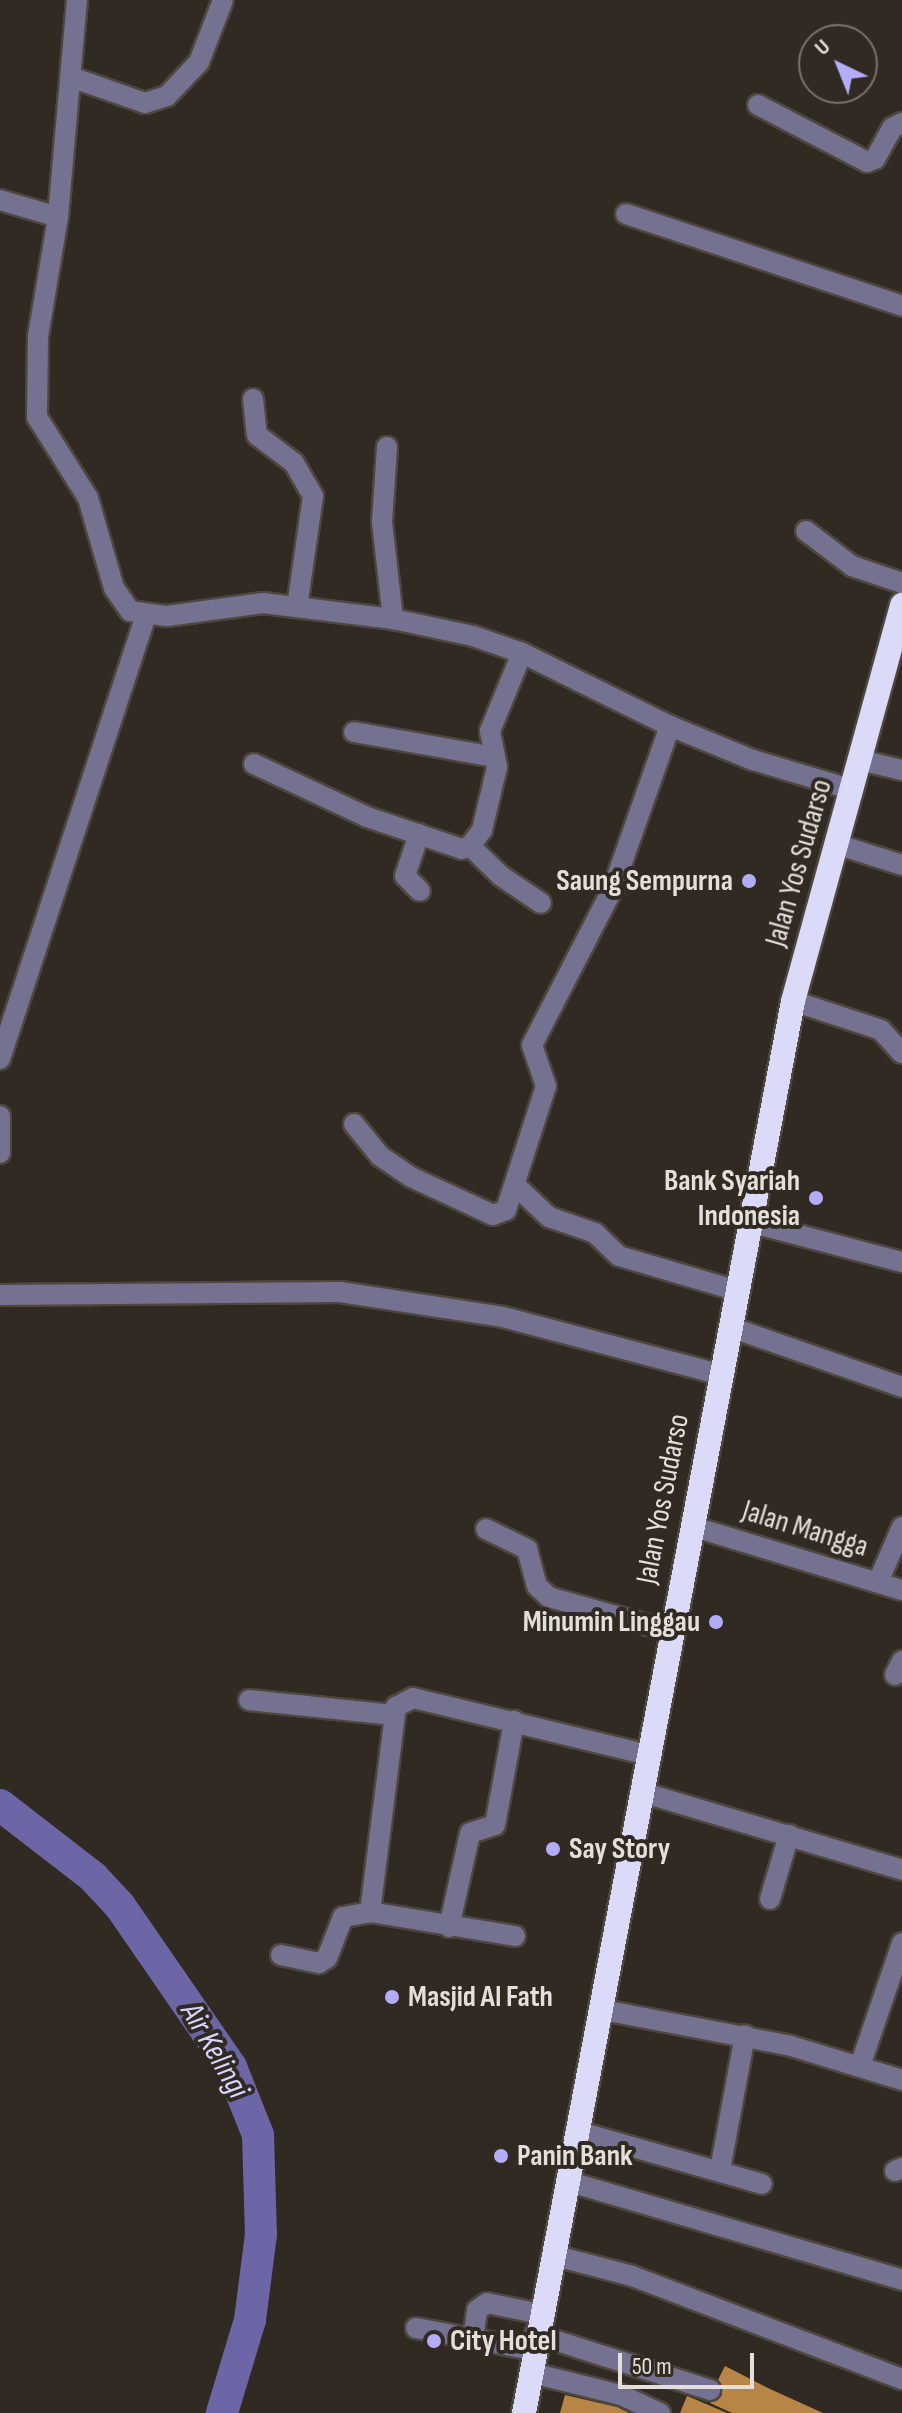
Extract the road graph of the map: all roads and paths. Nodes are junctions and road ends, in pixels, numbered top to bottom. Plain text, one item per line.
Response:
1 (223, 0) edge
2 (71, 1) edge
3 (71, 77) junction
4 (758, 105) dead end
5 (902, 123) edge
6 (0, 200) edge
7 (626, 214) dead end
8 (58, 217) junction
9 (902, 306) edge
10 (253, 399) dead end
11 (387, 447) dead end
12 (806, 531) dead end
13 (902, 583) edge
14 (902, 605) edge
15 (297, 607) junction
16 (146, 616) junction
17 (393, 619) junction
18 (522, 653) junction
19 (670, 726) junction
20 (354, 732) dead end
21 (494, 757) junction
22 (860, 760) junction
23 (254, 764) dead end
24 (902, 770) edge
25 (853, 790) junction
26 (419, 834) junction
27 (839, 845) junction
28 (470, 846) junction
29 (902, 865) edge
30 (420, 891) dead end
31 (541, 903) dead end
32 (793, 1001) junction
33 (902, 1053) edge
34 (0, 1059) edge
35 (0, 1116) edge
36 (354, 1124) dead end
37 (0, 1153) edge
38 (515, 1185) junction
39 (753, 1223) junction
40 (902, 1262) edge
41 (738, 1291) junction
42 (0, 1295) edge
43 (730, 1327) junction
44 (719, 1374) junction
45 (902, 1387) edge
46 (691, 1526) junction
47 (902, 1527) edge
48 (486, 1529) dead end
49 (878, 1582) junction
50 (902, 1590) edge
51 (669, 1631) junction
52 (249, 1700) dead end
53 (393, 1715) junction
54 (514, 1721) junction
55 (649, 1755) junction
56 (641, 1792) junction
57 (789, 1835) junction
58 (902, 1870) edge
59 (770, 1899) dead end
60 (370, 1912) junction
61 (449, 1927) junction
62 (515, 1936) dead end
63 (902, 1943) edge
64 (281, 1955) dead end
65 (603, 2010) junction
66 (745, 2035) junction
67 (860, 2066) junction
68 (902, 2080) edge
69 (580, 2132) junction
70 (720, 2170) junction
71 (570, 2182) junction
72 (762, 2184) dead end
73 (556, 2256) junction
74 (902, 2280) edge
75 (416, 2328) dead end
76 (473, 2339) junction
77 (535, 2343) junction
78 (902, 2379) edge
79 (710, 2390) dead end
80 (524, 2413) edge
81 (660, 2413) edge

1 - 3 street
2 - 3 street
3 - 8 street
4 - 5 street
6 - 8 street
7 - 9 street
8 - 16 street
10 - 15 street
11 - 17 street
12 - 13 street
14 - 22 highway, Jalan Yos Sudarso
15 - 16 street
15 - 17 street
16 - 34 street
17 - 18 street
18 - 19 street
18 - 21 street
19 - 25 street
19 - 38 street
20 - 21 street
21 - 28 street
22 - 24 street
22 - 25 highway, Jalan Yos Sudarso
23 - 26 street
25 - 27 highway, Jalan Yos Sudarso
26 - 28 street
26 - 30 street
27 - 29 street
27 - 32 highway, Jalan Yos Sudarso
28 - 31 street
32 - 33 street
32 - 39 highway, Jalan Yos Sudarso
35 - 37 street
36 - 38 street
38 - 41 street
39 - 40 street
39 - 41 highway, Jalan Yos Sudarso
41 - 43 highway, Jalan Yos Sudarso
42 - 44 street
43 - 44 highway, Jalan Yos Sudarso
43 - 45 street
44 - 46 highway, Jalan Yos Sudarso
46 - 49 street, Jalan Mangga
46 - 51 highway, Jalan Yos Sudarso
47 - 49 street
48 - 51 street
49 - 50 street, Jalan Mangga
51 - 55 highway, Jalan Yos Sudarso
52 - 53 street
53 - 54 street
53 - 60 street
54 - 55 street
54 - 61 street
55 - 56 highway, Jalan Yos Sudarso
56 - 57 street
56 - 65 highway, Jalan Yos Sudarso
57 - 58 street
57 - 59 street
60 - 61 street
60 - 64 street
61 - 62 street
63 - 67 street
65 - 66 street
65 - 69 highway, Jalan Yos Sudarso
66 - 67 street
66 - 70 street
67 - 68 street
69 - 70 street
69 - 71 highway, Jalan Yos Sudarso
70 - 72 street
71 - 73 highway, Jalan Yos Sudarso
71 - 74 street
73 - 77 highway, Jalan Yos Sudarso
73 - 78 street
75 - 76 street
76 - 77 street
76 - 77 street
77 - 79 street
77 - 80 highway, Jalan Yos Sudarso
77 - 81 street

